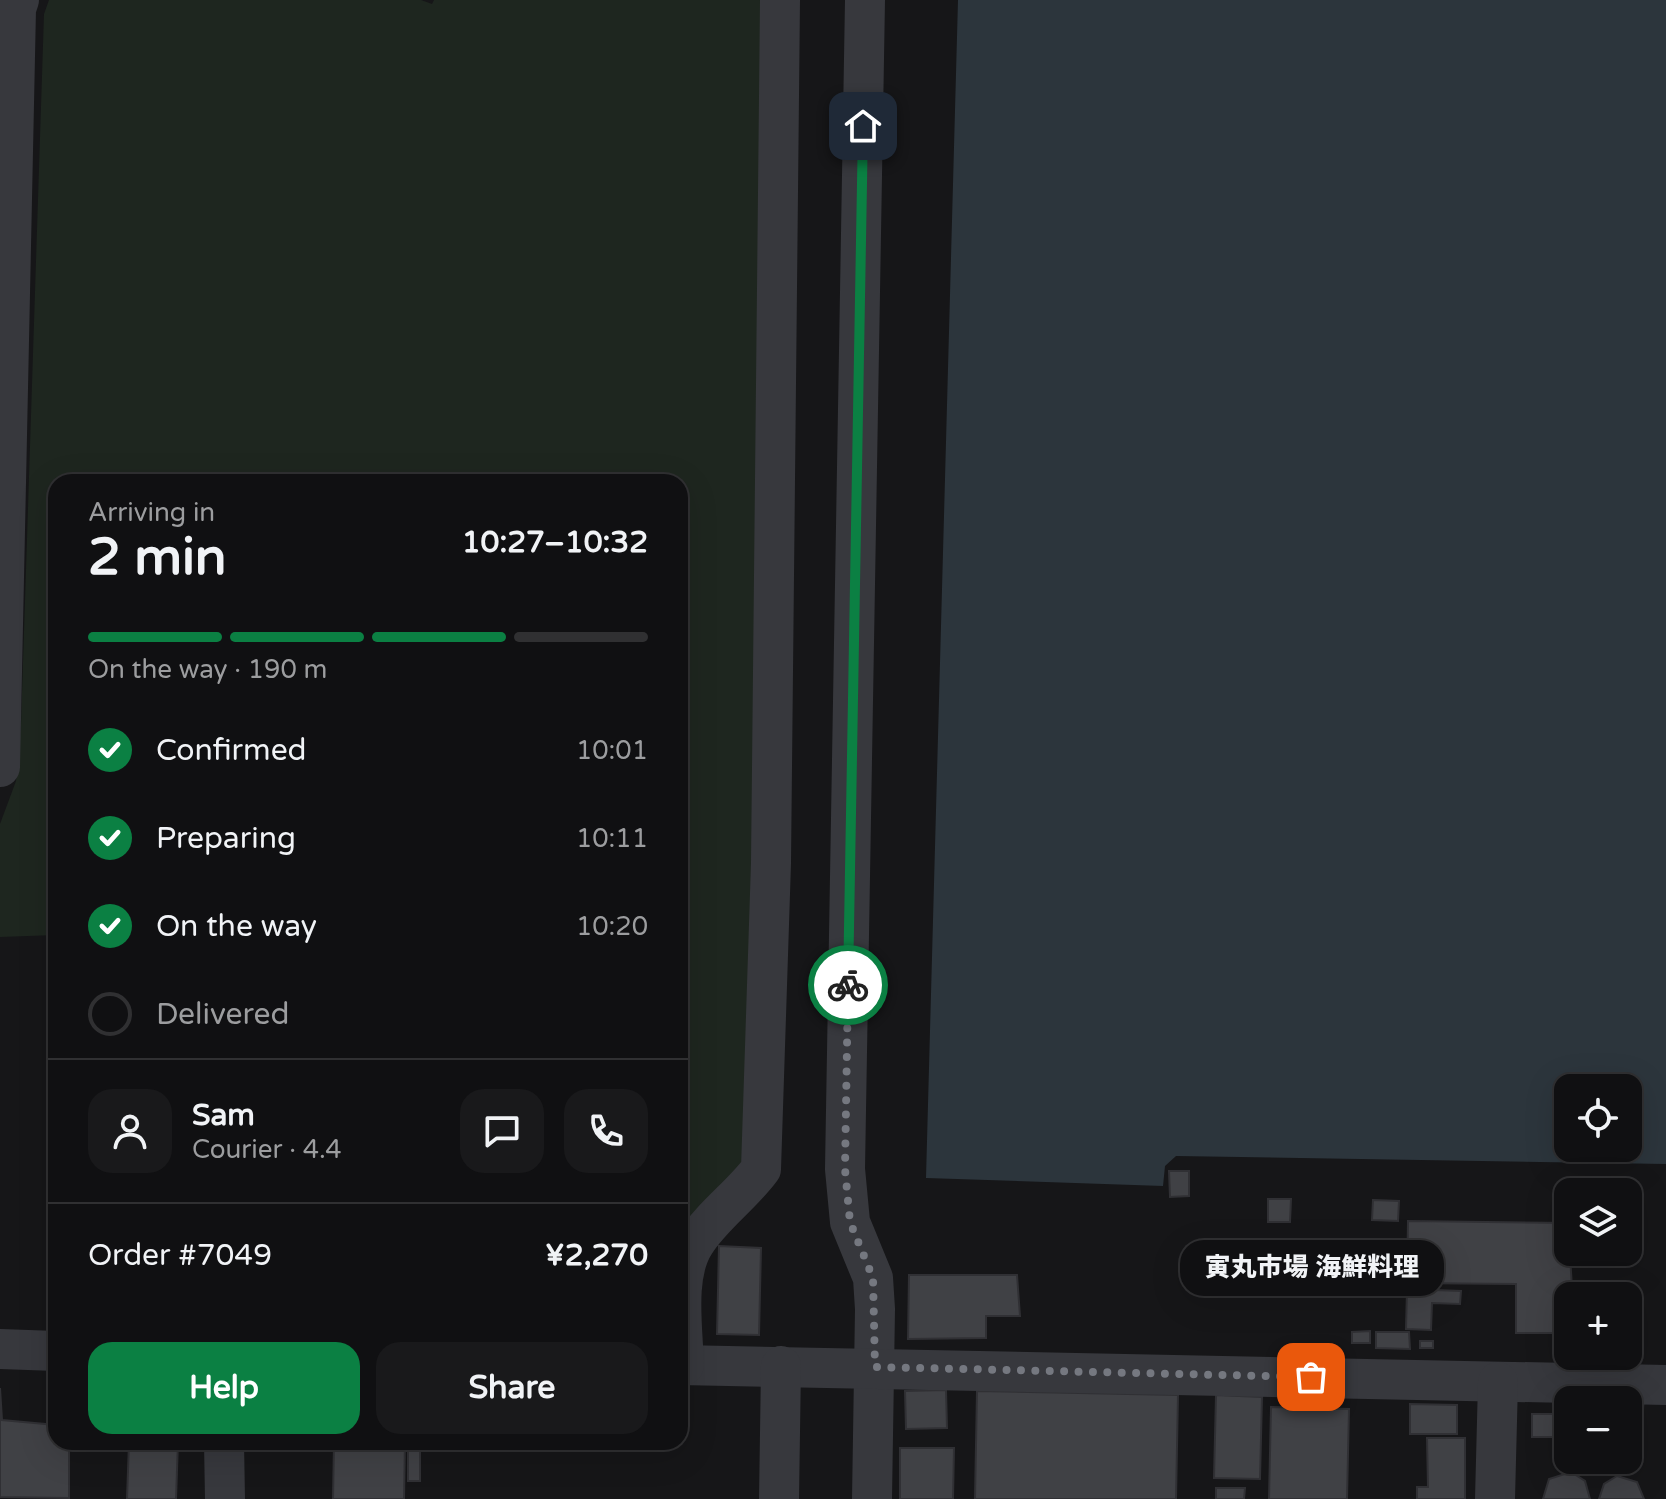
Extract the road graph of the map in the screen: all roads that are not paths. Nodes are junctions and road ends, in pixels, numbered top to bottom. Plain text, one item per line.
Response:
1 (19, 0) edge
2 (780, 0) edge
3 (865, 0) edge
4 (0, 767) edge
5 (688, 1276) edge
6 (0, 1349) edge
7 (48, 1351) edge
8 (688, 1365) edge
9 (781, 1366) junction
10 (875, 1367) junction
11 (1498, 1382) junction
12 (1666, 1385) edge
13 (224, 1450) edge
14 (225, 1499) edge
15 (779, 1499) edge
16 (872, 1499) edge
17 (1495, 1499) edge

1 - 4 street
2 - 5 street
3 - 10 street
6 - 7 street
8 - 9 street
9 - 10 street
9 - 15 street
10 - 11 street
10 - 16 street
11 - 12 street
11 - 17 street
13 - 14 street

